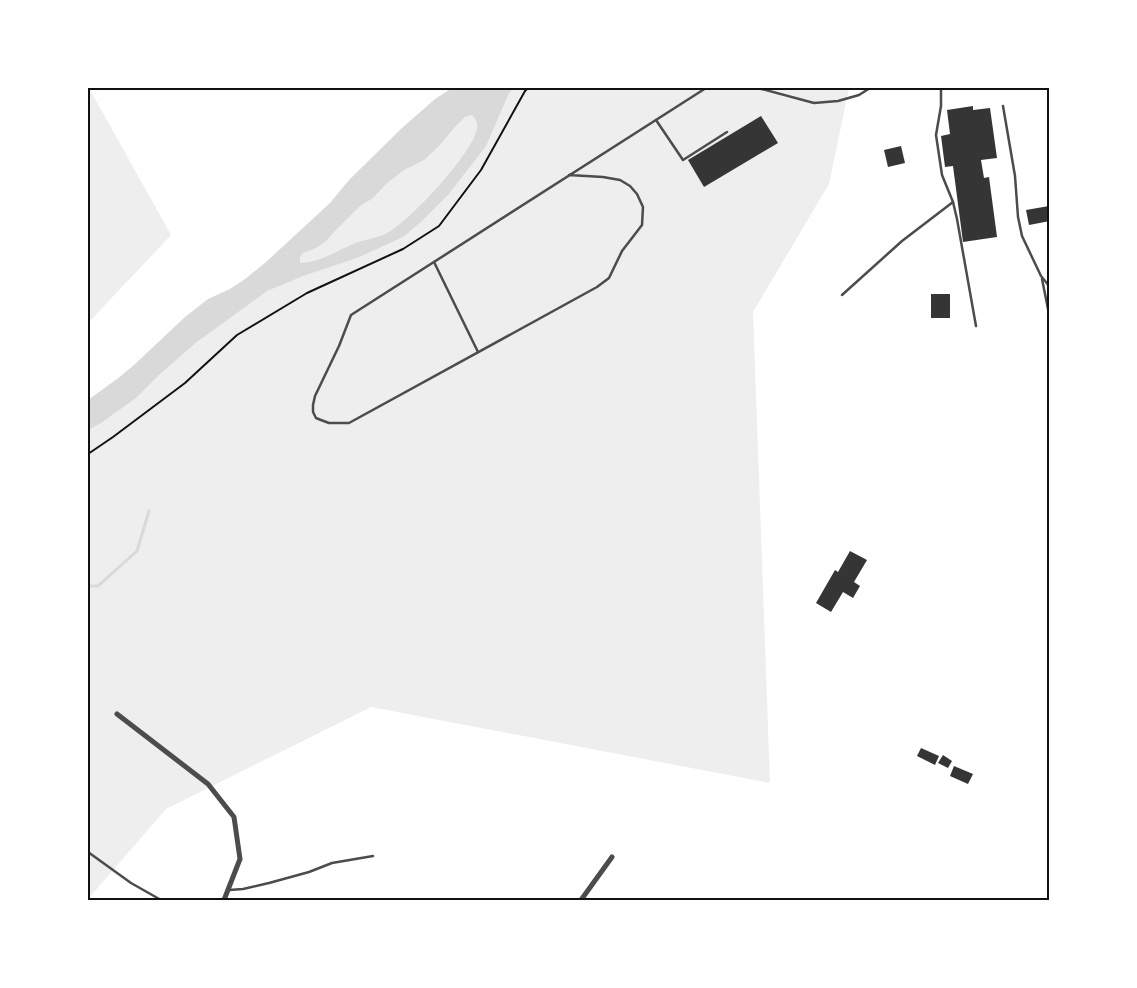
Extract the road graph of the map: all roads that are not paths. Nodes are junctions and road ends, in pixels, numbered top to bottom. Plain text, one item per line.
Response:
1 (706, 88) edge
2 (758, 88) edge
3 (870, 88) edge
4 (941, 88) edge
5 (1048, 88) edge
6 (1050, 93) edge
7 (1003, 106) dead end
8 (656, 120) junction
9 (727, 132) dead end
10 (569, 175) junction
11 (952, 202) junction
12 (434, 262) junction
13 (1041, 276) junction
14 (1050, 287) edge
15 (842, 295) dead end
16 (1050, 319) edge
17 (976, 326) dead end
18 (478, 352) junction
19 (117, 714) dead end
20 (88, 852) edge
21 (373, 856) dead end
22 (612, 857) dead end
23 (228, 890) junction
24 (161, 900) edge
25 (224, 900) edge
26 (581, 900) edge

1 - 8 lane
2 - 3 lane
4 - 11 lane
5 - 6 lane
7 - 13 lane
8 - 9 lane
8 - 10 lane
10 - 12 lane
10 - 18 lane
11 - 15 lane
11 - 17 lane
12 - 18 lane
12 - 18 lane
13 - 14 lane
13 - 16 lane
19 - 23 street
20 - 24 lane
21 - 23 lane
22 - 26 street
23 - 25 street

